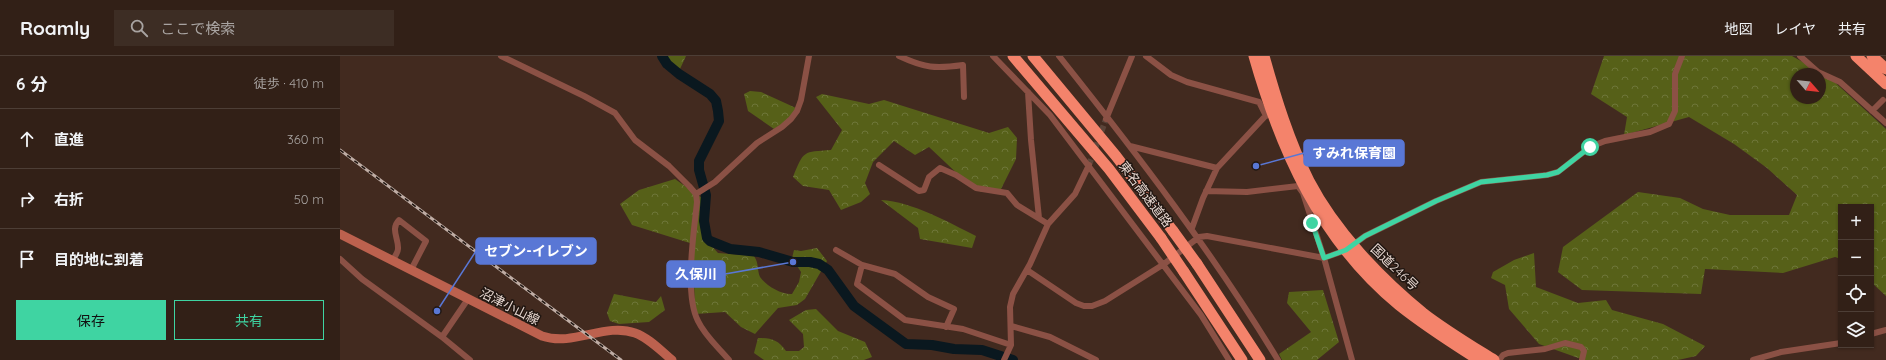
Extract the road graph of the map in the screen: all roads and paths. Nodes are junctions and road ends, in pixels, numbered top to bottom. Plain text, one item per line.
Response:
1 (501, 56) edge
2 (809, 56) edge
3 (899, 56) edge
4 (993, 56) edge
5 (1013, 56) edge
6 (1033, 56) edge
7 (1059, 56) edge
8 (1132, 56) edge
9 (1146, 56) edge
10 (1254, 56) edge
11 (1264, 56) edge
12 (1682, 56) edge
13 (1800, 56) edge
14 (1856, 56) edge
15 (1872, 56) edge
16 (1886, 69) edge
17 (1886, 84) edge
18 (1028, 92) junction
19 (964, 97) dead end
20 (1883, 100) dead end
21 (1872, 112) junction
22 (1268, 113) junction
23 (1107, 118) junction
24 (1886, 123) edge
25 (1130, 146) junction
26 (879, 165) dead end
27 (1089, 165) junction
28 (1217, 168) junction
29 (1206, 191) junction
30 (696, 194) junction
31 (1039, 218) junction
32 (1048, 224) junction
33 (1192, 228) junction
34 (340, 234) edge
35 (1199, 237) junction
36 (1349, 247) junction
37 (836, 250) dead end
38 (1324, 258) junction
39 (340, 259) edge
40 (393, 261) junction
41 (1164, 264) junction
42 (862, 265) junction
43 (411, 270) junction
44 (1027, 270) junction
45 (468, 299) junction
46 (1011, 326) junction
47 (946, 327) junction
48 (1886, 330) edge
49 (1874, 333) edge
50 (442, 337) junction
51 (1838, 343) edge
52 (1011, 345) junction
53 (470, 360) edge
54 (672, 360) edge
55 (729, 360) edge
56 (1004, 360) edge
57 (1096, 360) edge
58 (1229, 360) edge
59 (1242, 360) edge
60 (1260, 360) edge
61 (1278, 360) edge
62 (1352, 360) edge
63 (1479, 360) edge
64 (1494, 360) edge
65 (1500, 360) edge
66 (1582, 360) edge
67 (1753, 360) edge

1 - 30 street
2 - 30 street
3 - 19 street
4 - 18 street
5 - 59 highway, 東名高速道路, bridge
6 - 60 highway, 東名高速道路, bridge
7 - 23 street
8 - 23 street
9 - 22 street
10 - 22 highway, 国道246号
11 - 36 highway, 国道246号
12 - 36 street
13 - 21 street
14 - 17 highway
15 - 16 highway
18 - 27 street
18 - 31 street
20 - 21 street
21 - 24 street
22 - 28 street
22 - 36 highway, 国道246号
23 - 25 street
25 - 28 street
25 - 33 street
26 - 31 street
27 - 32 street
27 - 41 street
28 - 29 street
29 - 33 street
29 - 38 street
30 - 55 street
31 - 32 street
32 - 44 street
33 - 35 street
34 - 40 main road, 沼津小山線
35 - 38 street
35 - 41 street
35 - 61 street
36 - 38 street
36 - 63 highway, 国道246号
36 - 64 highway, 国道246号
37 - 42 street
38 - 62 street
39 - 50 street
40 - 43 main road, 沼津小山線
40 - 43 street
41 - 44 street
41 - 58 street
42 - 47 street
42 - 47 street
43 - 45 main road, 沼津小山線
44 - 46 street
45 - 50 street
45 - 54 main road, 沼津小山線
46 - 52 street
46 - 57 street
47 - 52 street
48 - 49 street
50 - 53 street
51 - 67 street
52 - 56 street
65 - 66 street

